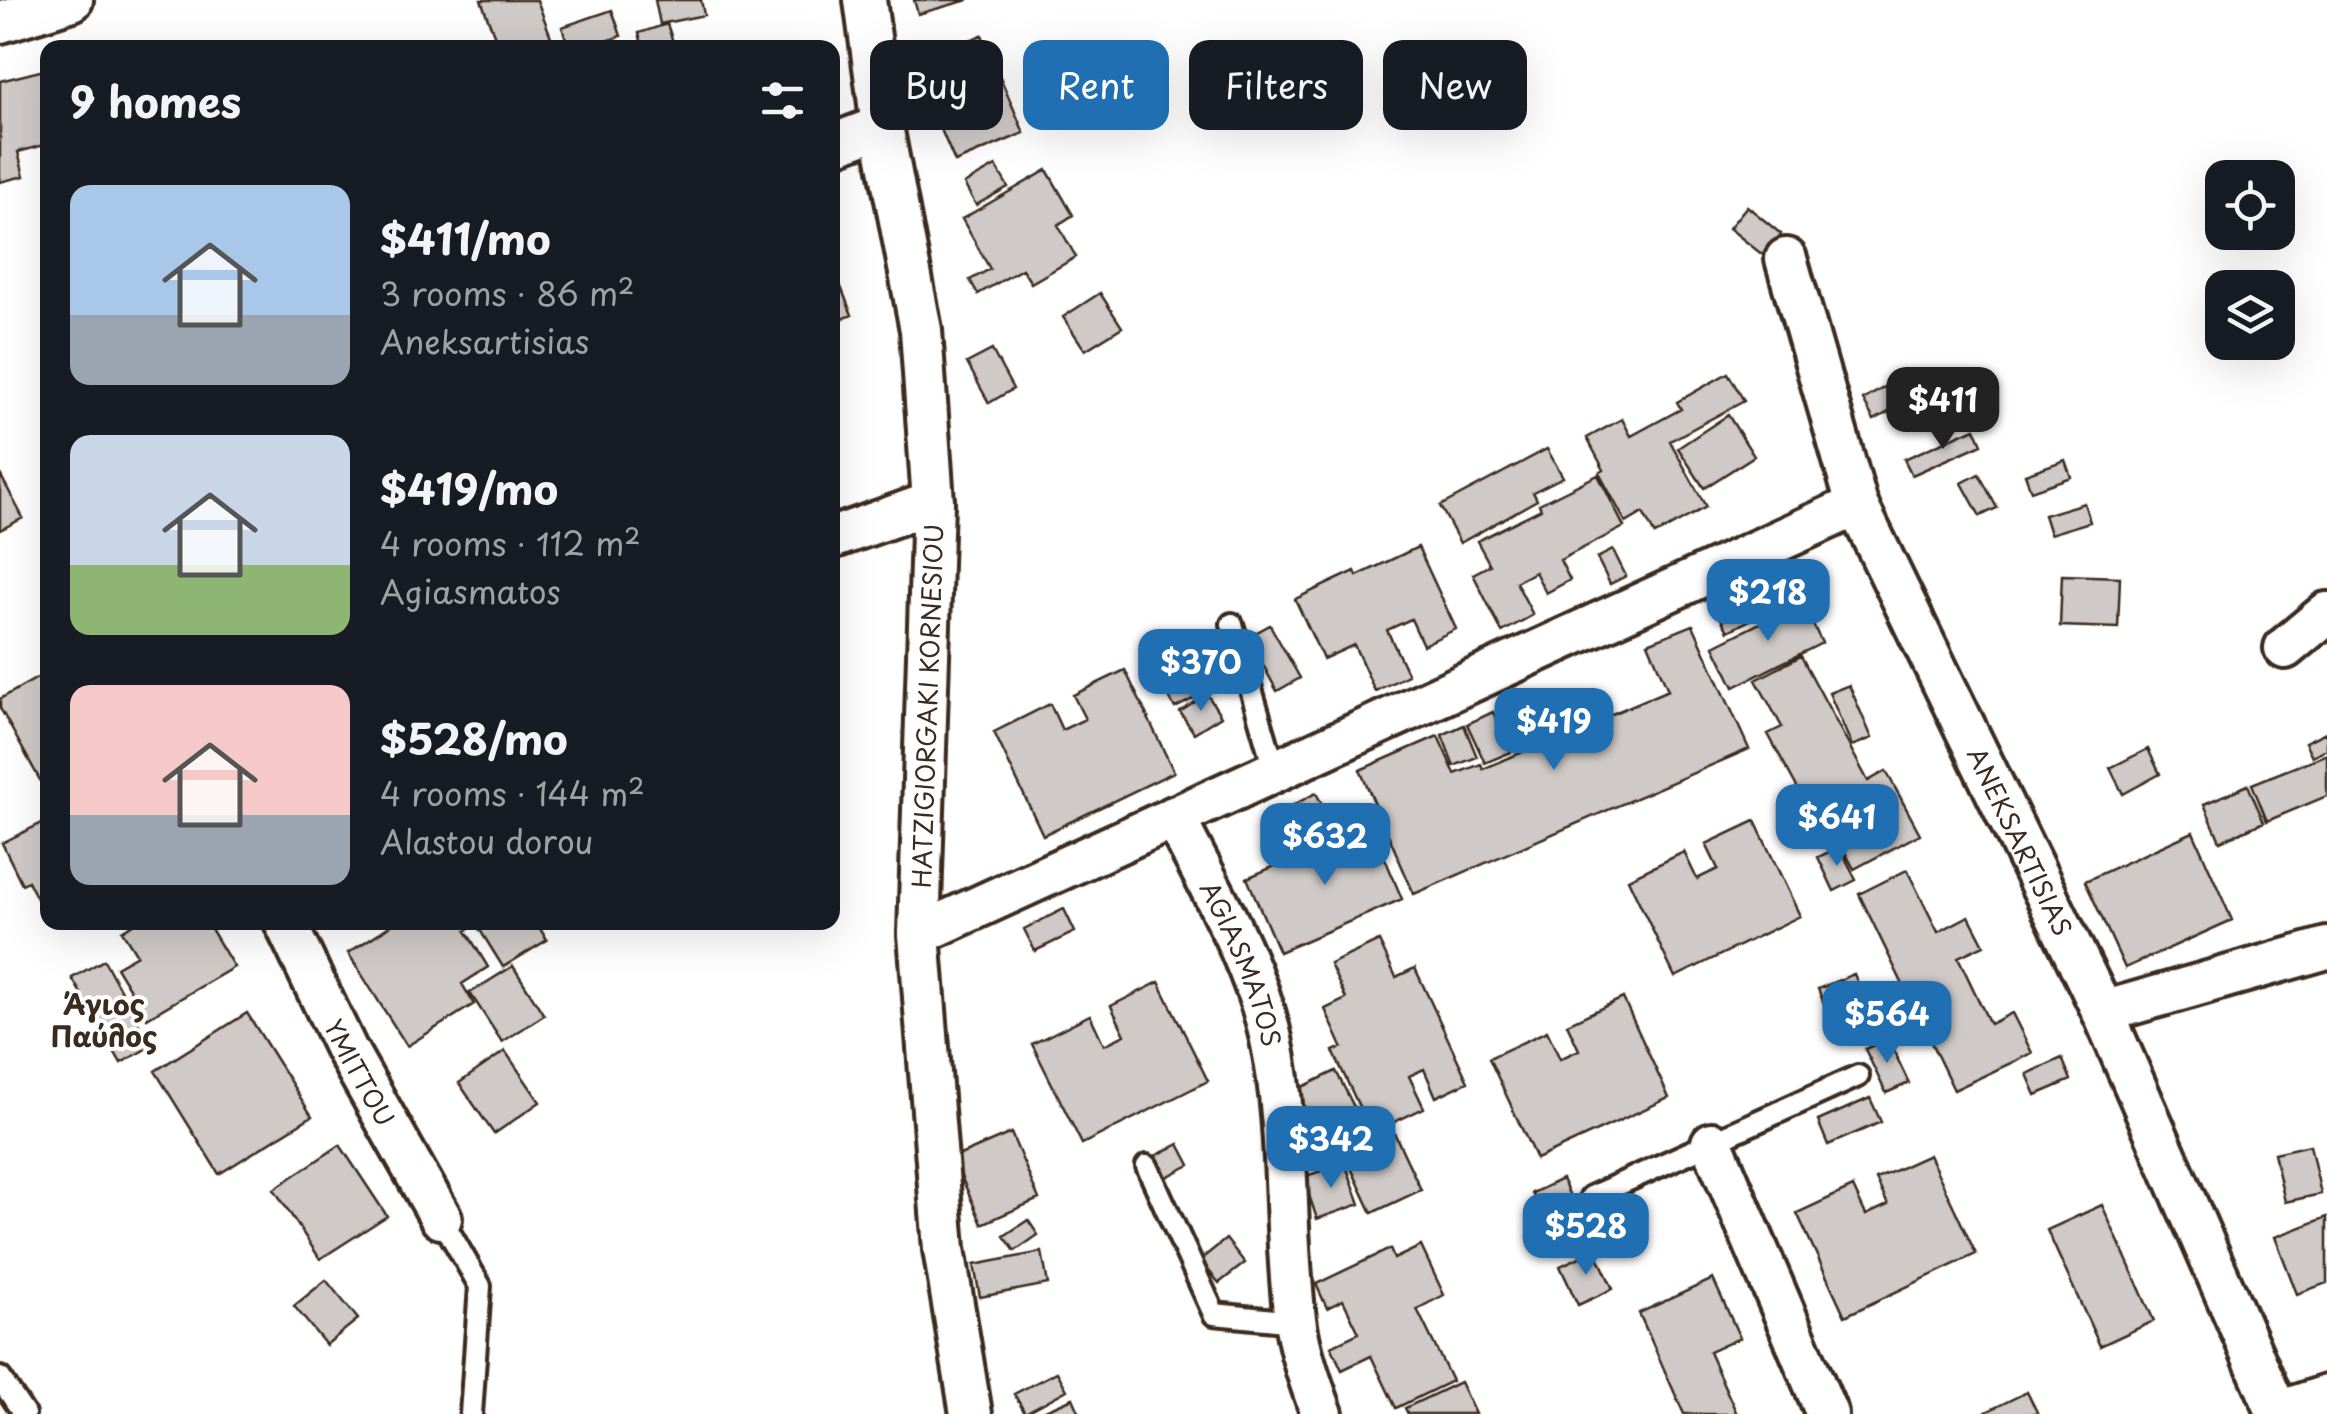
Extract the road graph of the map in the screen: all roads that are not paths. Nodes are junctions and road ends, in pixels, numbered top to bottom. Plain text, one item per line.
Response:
1 (72, 0) edge
2 (864, 0) edge
3 (0, 22) edge
4 (870, 42) edge
5 (871, 130) edge
6 (883, 130) edge
7 (840, 141) edge
8 (1786, 259) dead end
9 (933, 502) junction
10 (1858, 504) junction
11 (840, 535) edge
12 (2327, 613) edge
13 (1232, 624) dead end
14 (2285, 648) dead end
15 (1275, 772) junction
16 (1174, 817) junction
17 (289, 930) edge
18 (919, 934) junction
19 (2327, 948) edge
20 (2104, 1012) junction
21 (1858, 1076) dead end
22 (1712, 1142) junction
23 (1147, 1166) dead end
24 (1591, 1197) dead end
25 (440, 1218) joint
26 (1295, 1322) junction
27 (0, 1378) edge
28 (2327, 1396) edge
29 (2278, 1413) edge
30 (24, 1414) edge
31 (471, 1414) edge
32 (971, 1414) edge
33 (1322, 1414) edge
34 (1827, 1414) edge

1 - 3 street
2 - 4 street, HATZIGIORGAKI KORNESIOU
5 - 7 street
6 - 9 street, HATZIGIORGAKI KORNESIOU
8 - 10 street, ANEKSARTISIAS
9 - 11 street
9 - 18 street, HATZIGIORGAKI KORNESIOU
10 - 15 street
10 - 20 street, ANEKSARTISIAS
12 - 14 street
13 - 15 lane
15 - 16 street
16 - 18 street
16 - 26 street, AGIASMATOS
17 - 25 street, YMITTOU
18 - 32 street, HATZIGIORGAKI KORNESIOU
19 - 20 street
20 - 29 street, ANEKSARTISIAS
21 - 22 lane
22 - 24 lane
22 - 34 street
23 - 26 lane
25 - 31 lane
26 - 33 street, AGIASMATOS
27 - 30 lane
28 - 29 street

